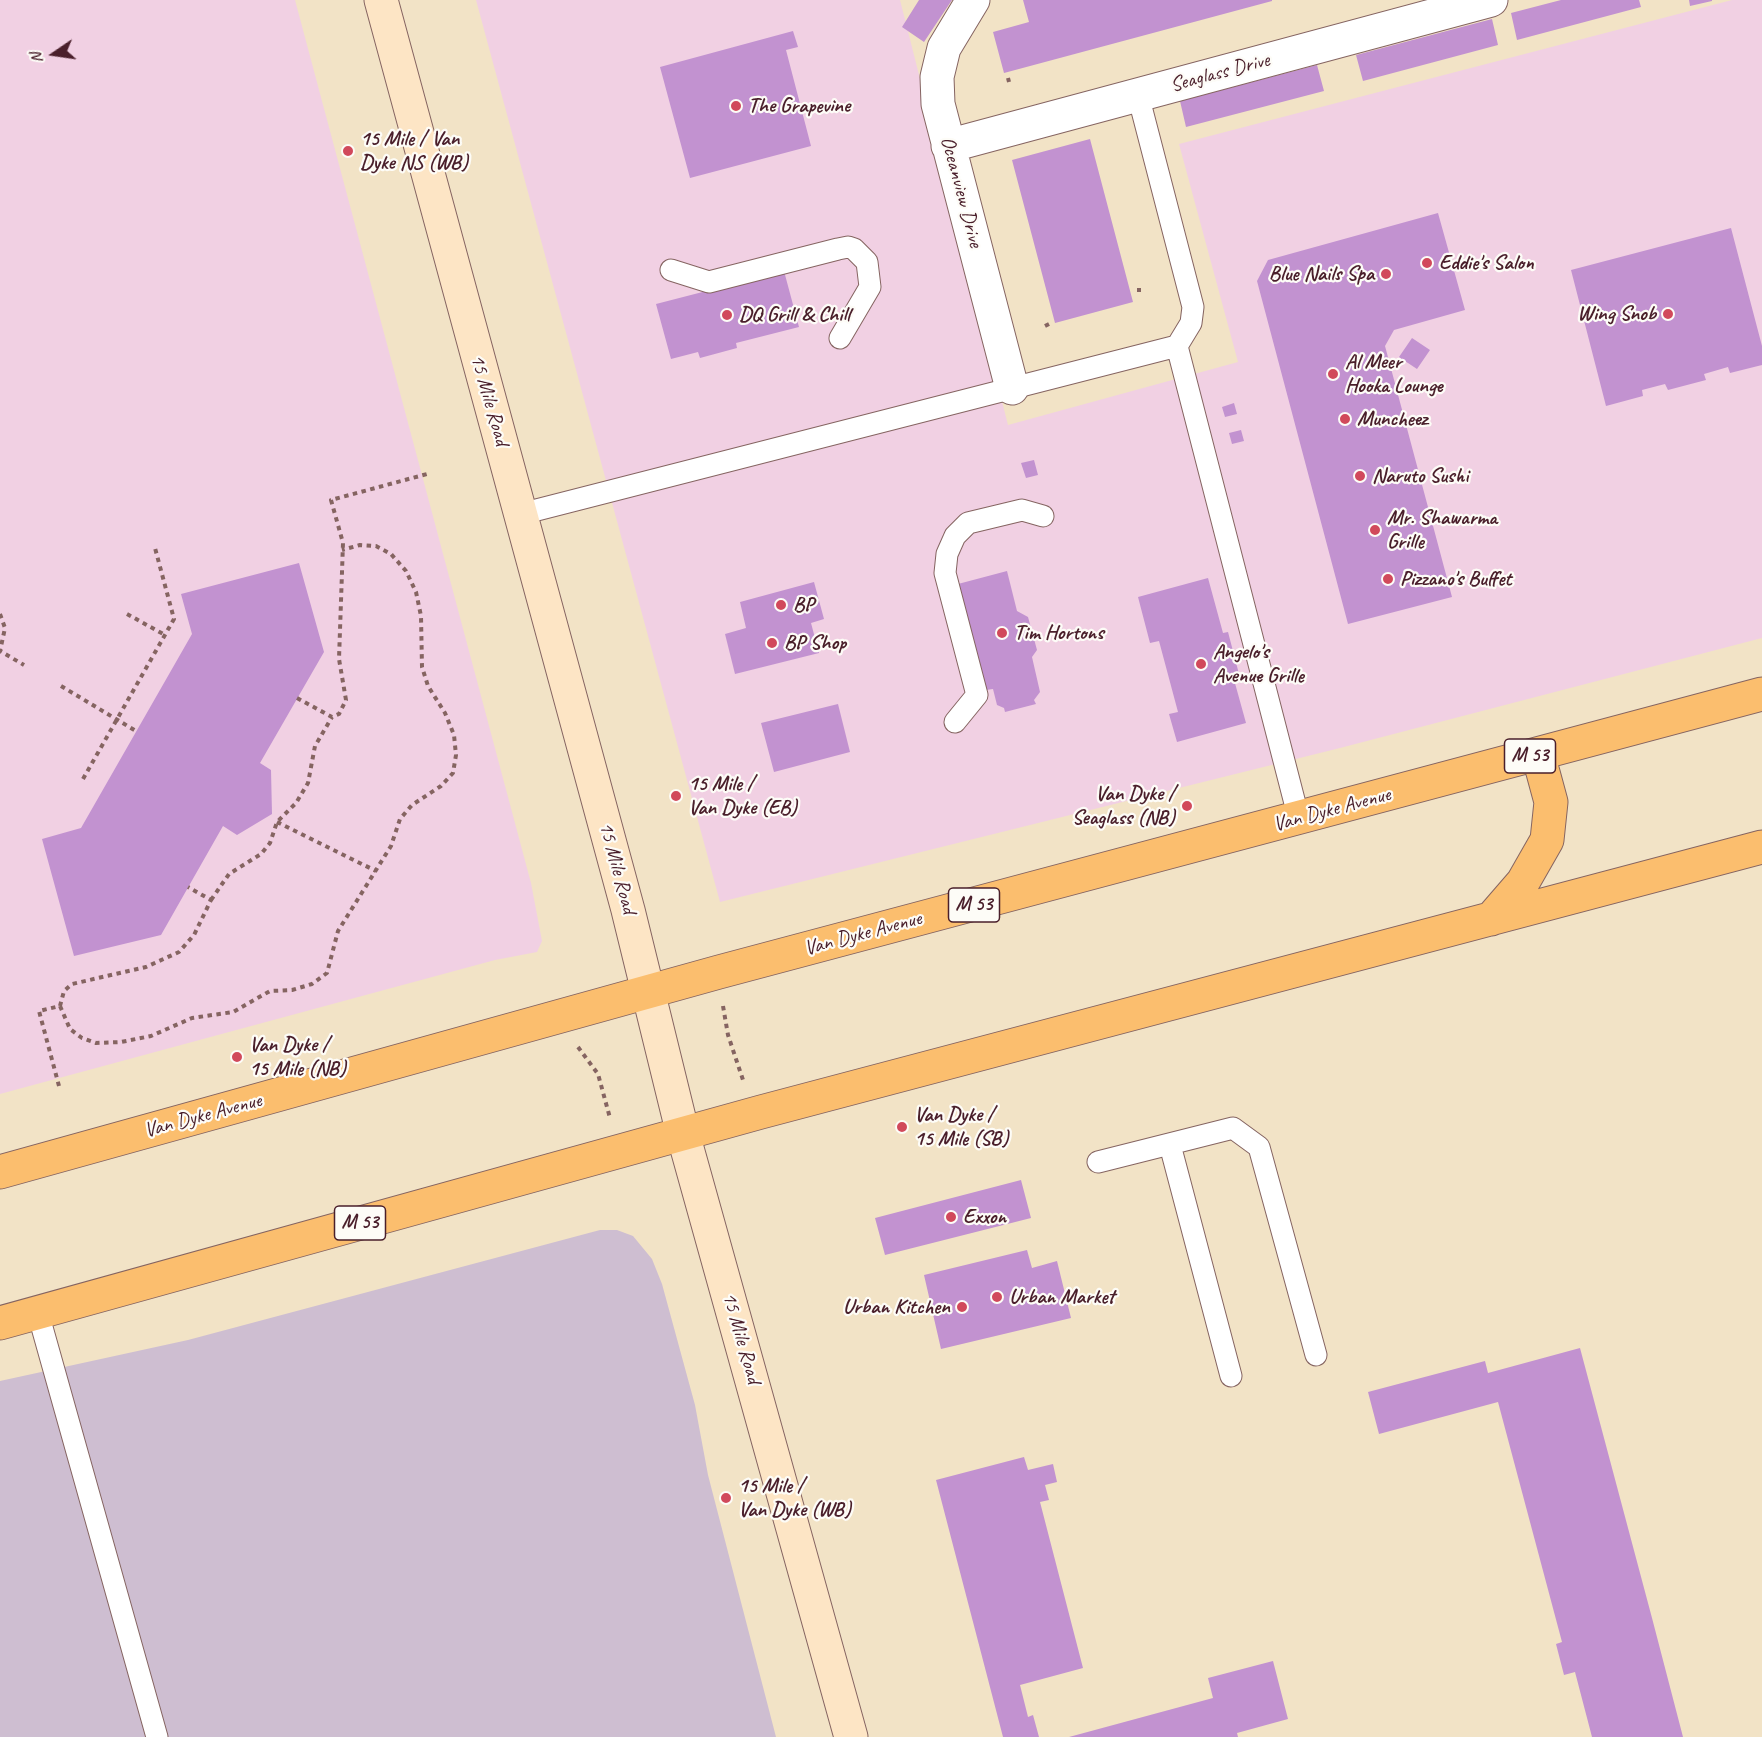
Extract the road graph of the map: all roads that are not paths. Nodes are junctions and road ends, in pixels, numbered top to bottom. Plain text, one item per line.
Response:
1 (381, 0) edge
2 (973, 0) edge
3 (1491, 0) edge
4 (1138, 95) junction
5 (948, 146) junction
6 (671, 270) dead end
7 (840, 338) dead end
8 (1177, 346) junction
9 (1012, 388) junction
10 (521, 514) junction
11 (1043, 516) dead end
12 (1762, 694) edge
13 (955, 722) dead end
14 (1538, 754) junction
15 (1299, 819) junction
16 (1762, 847) edge
17 (1491, 919) junction
18 (649, 992) junction
19 (682, 1134) junction
20 (1170, 1145) junction
21 (1098, 1162) dead end
22 (0, 1172) edge
23 (38, 1313) junction
24 (0, 1323) edge
25 (1316, 1355) dead end
26 (1231, 1376) dead end
27 (157, 1737) edge
28 (851, 1737) edge

1 - 10 main road, 15 Mile Road
2 - 5 street, Oceanview Drive
3 - 4 street, Seaglass Drive
4 - 5 street, Seaglass Drive
4 - 8 lane
5 - 9 street, Oceanview Drive
6 - 7 lane
8 - 9 lane
8 - 15 lane
9 - 10 lane
10 - 18 main road, 15 Mile Road
11 - 13 lane
12 - 14 main road, Van Dyke Avenue / M 53
14 - 15 main road, Van Dyke Avenue / M 53
14 - 17 main road
15 - 18 main road, Van Dyke Avenue / M 53
16 - 17 main road, M 53
17 - 19 main road, M 53
18 - 19 main road, 15 Mile Road
18 - 22 main road, Van Dyke Avenue / M 53
19 - 23 main road, M 53
19 - 28 main road, 15 Mile Road
20 - 21 lane
20 - 25 lane
20 - 26 lane
23 - 24 main road, M 53
23 - 27 lane

